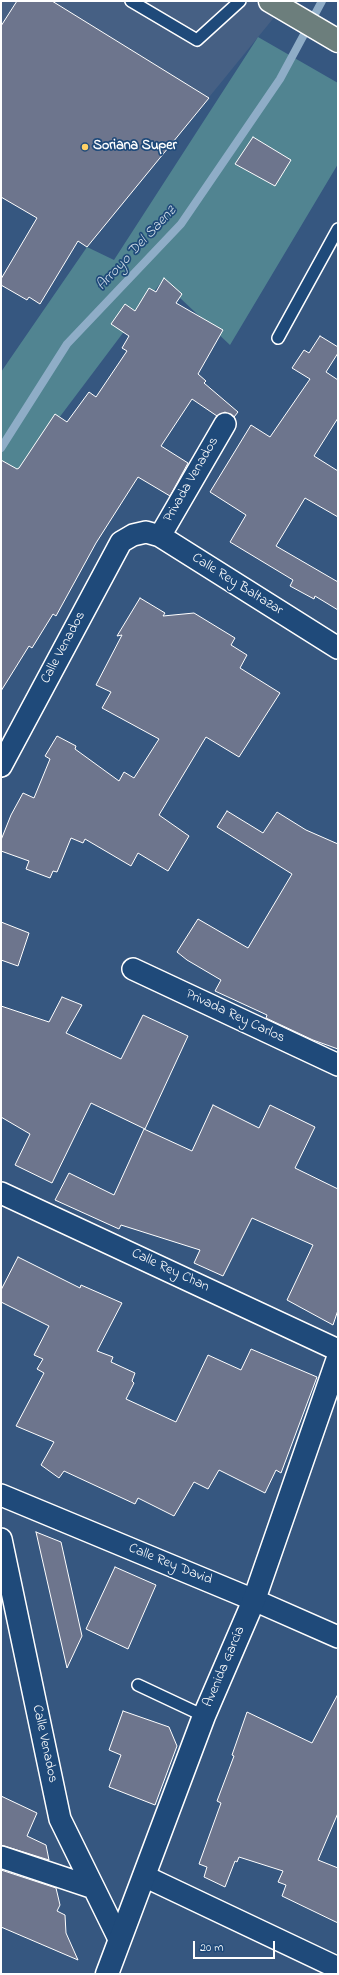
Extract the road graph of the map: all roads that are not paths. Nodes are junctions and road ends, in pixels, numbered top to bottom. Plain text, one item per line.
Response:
1 (131, 1) edge
2 (240, 1) edge
3 (274, 3) edge
4 (338, 41) edge
5 (338, 229) edge
6 (278, 338) dead end
7 (225, 424) dead end
8 (133, 535) joint
9 (160, 536) junction
10 (338, 648) edge
11 (1, 766) edge
12 (133, 969) dead end
13 (338, 1065) edge
14 (1, 1193) edge
15 (338, 1350) edge
16 (338, 1358) edge
17 (1, 1495) edge
18 (1, 1539) edge
19 (254, 1600) junction
20 (338, 1637) edge
21 (138, 1685) dead end
22 (204, 1716) junction
23 (1, 1857) edge
24 (144, 1876) junction
25 (94, 1888) junction
26 (119, 1939) junction
27 (338, 1968) edge
28 (107, 1974) edge

1 - 2 lane
3 - 4 main road
5 - 6 lane
7 - 9 street, Privada Venados
8 - 9 street, Calle Rey Baltazar
8 - 11 street, Calle Venados
9 - 10 street, Calle Rey Baltazar
12 - 13 street, Privada Rey Carlos
14 - 15 street, Calle Rey Chan
16 - 19 main road, Avenida García
17 - 19 street, Calle Rey David
18 - 25 street, Calle Venados
19 - 20 street, Calle Rey David
19 - 22 main road, Avenida García
21 - 22 lane
22 - 24 main road, Avenida García
23 - 25 street
24 - 26 main road, Avenida García
24 - 27 street
25 - 26 street, Calle Venados
26 - 28 main road, Avenida García

